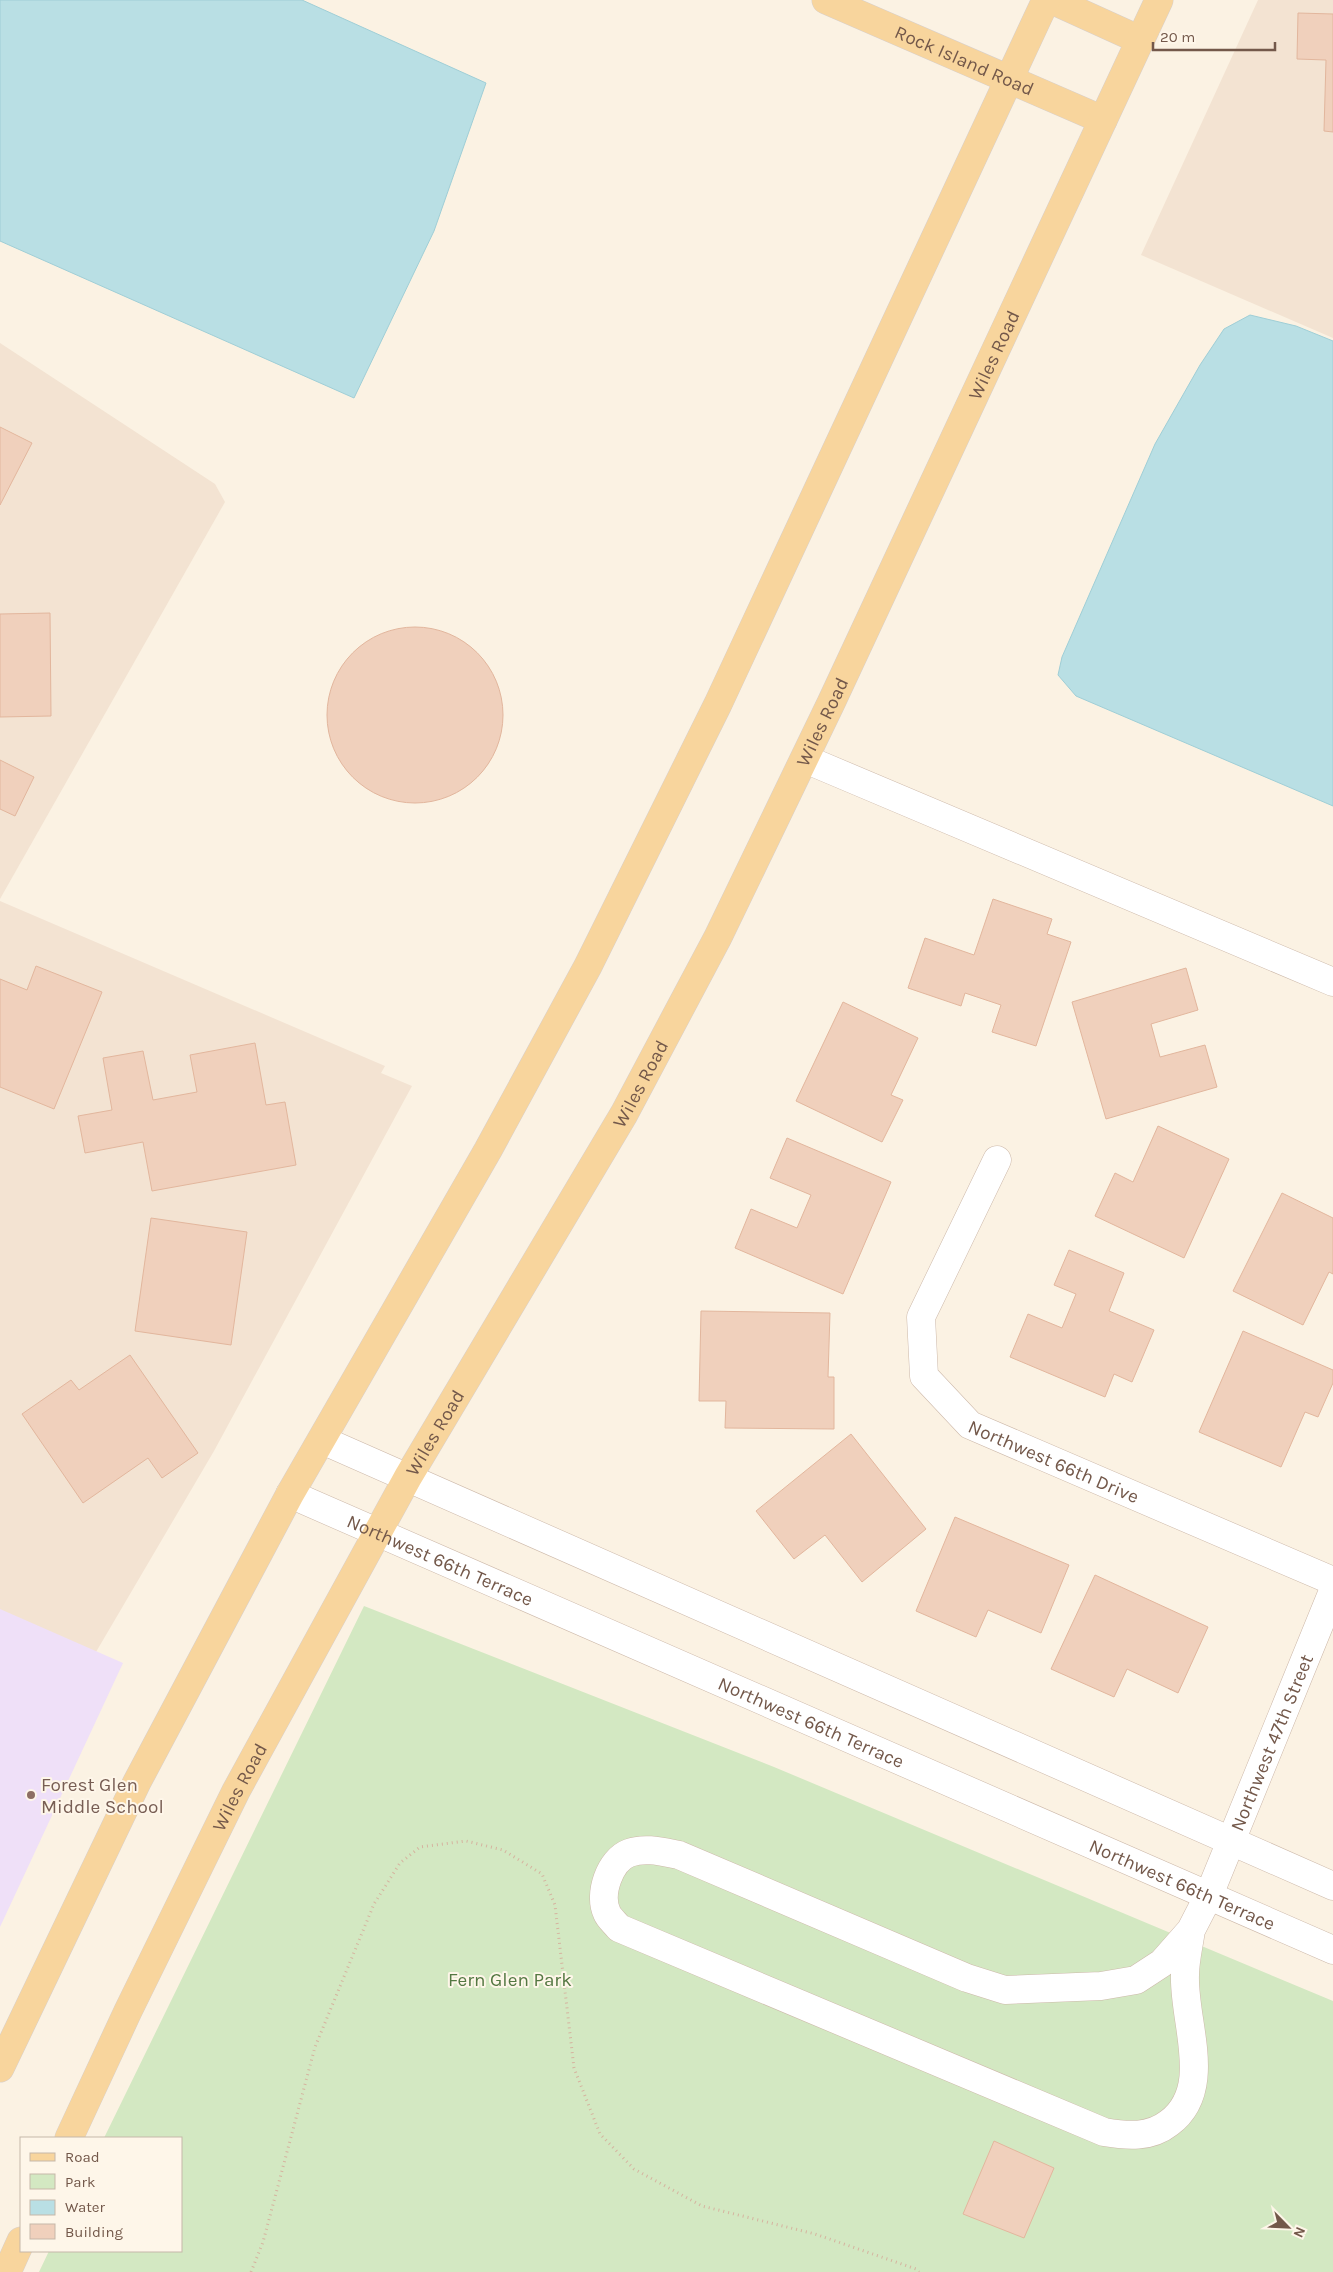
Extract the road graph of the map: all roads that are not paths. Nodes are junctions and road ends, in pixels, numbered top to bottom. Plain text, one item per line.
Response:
1 (826, 0) edge
2 (1046, 0) edge
3 (1052, 0) edge
4 (1159, 0) edge
5 (1140, 40) junction
6 (1009, 79) junction
7 (1103, 120) junction
8 (805, 759) junction
9 (1333, 982) edge
10 (997, 1160) dead end
11 (322, 1440) junction
12 (408, 1477) junction
13 (290, 1494) junction
14 (377, 1533) junction
15 (1333, 1581) edge
16 (1333, 1591) edge
17 (1231, 1842) junction
18 (1333, 1886) edge
19 (1208, 1895) junction
20 (1191, 1930) junction
21 (1333, 1950) edge
22 (0, 2068) edge
23 (69, 2137) edge
24 (20, 2243) edge
25 (7, 2272) edge

1 - 6 main road, Rock Island Road
2 - 6 main road
3 - 5 main road
4 - 5 main road, Wiles Road
5 - 7 main road, Wiles Road
6 - 7 main road, Rock Island Road
6 - 11 main road
7 - 8 main road, Wiles Road
8 - 9 street
8 - 12 main road, Wiles Road
10 - 15 street, Northwest 66th Drive
11 - 12 street
11 - 13 main road
12 - 14 main road, Wiles Road
12 - 17 street
13 - 14 street, Northwest 66th Terrace
13 - 22 main road
14 - 19 street, Northwest 66th Terrace
14 - 23 main road, Wiles Road
16 - 17 street, Northwest 47th Street
17 - 18 street
17 - 19 street, Northwest 47th Street
19 - 20 street, Northwest 47th Street
19 - 21 street, Northwest 66th Terrace
20 - 20 street
24 - 25 main road

